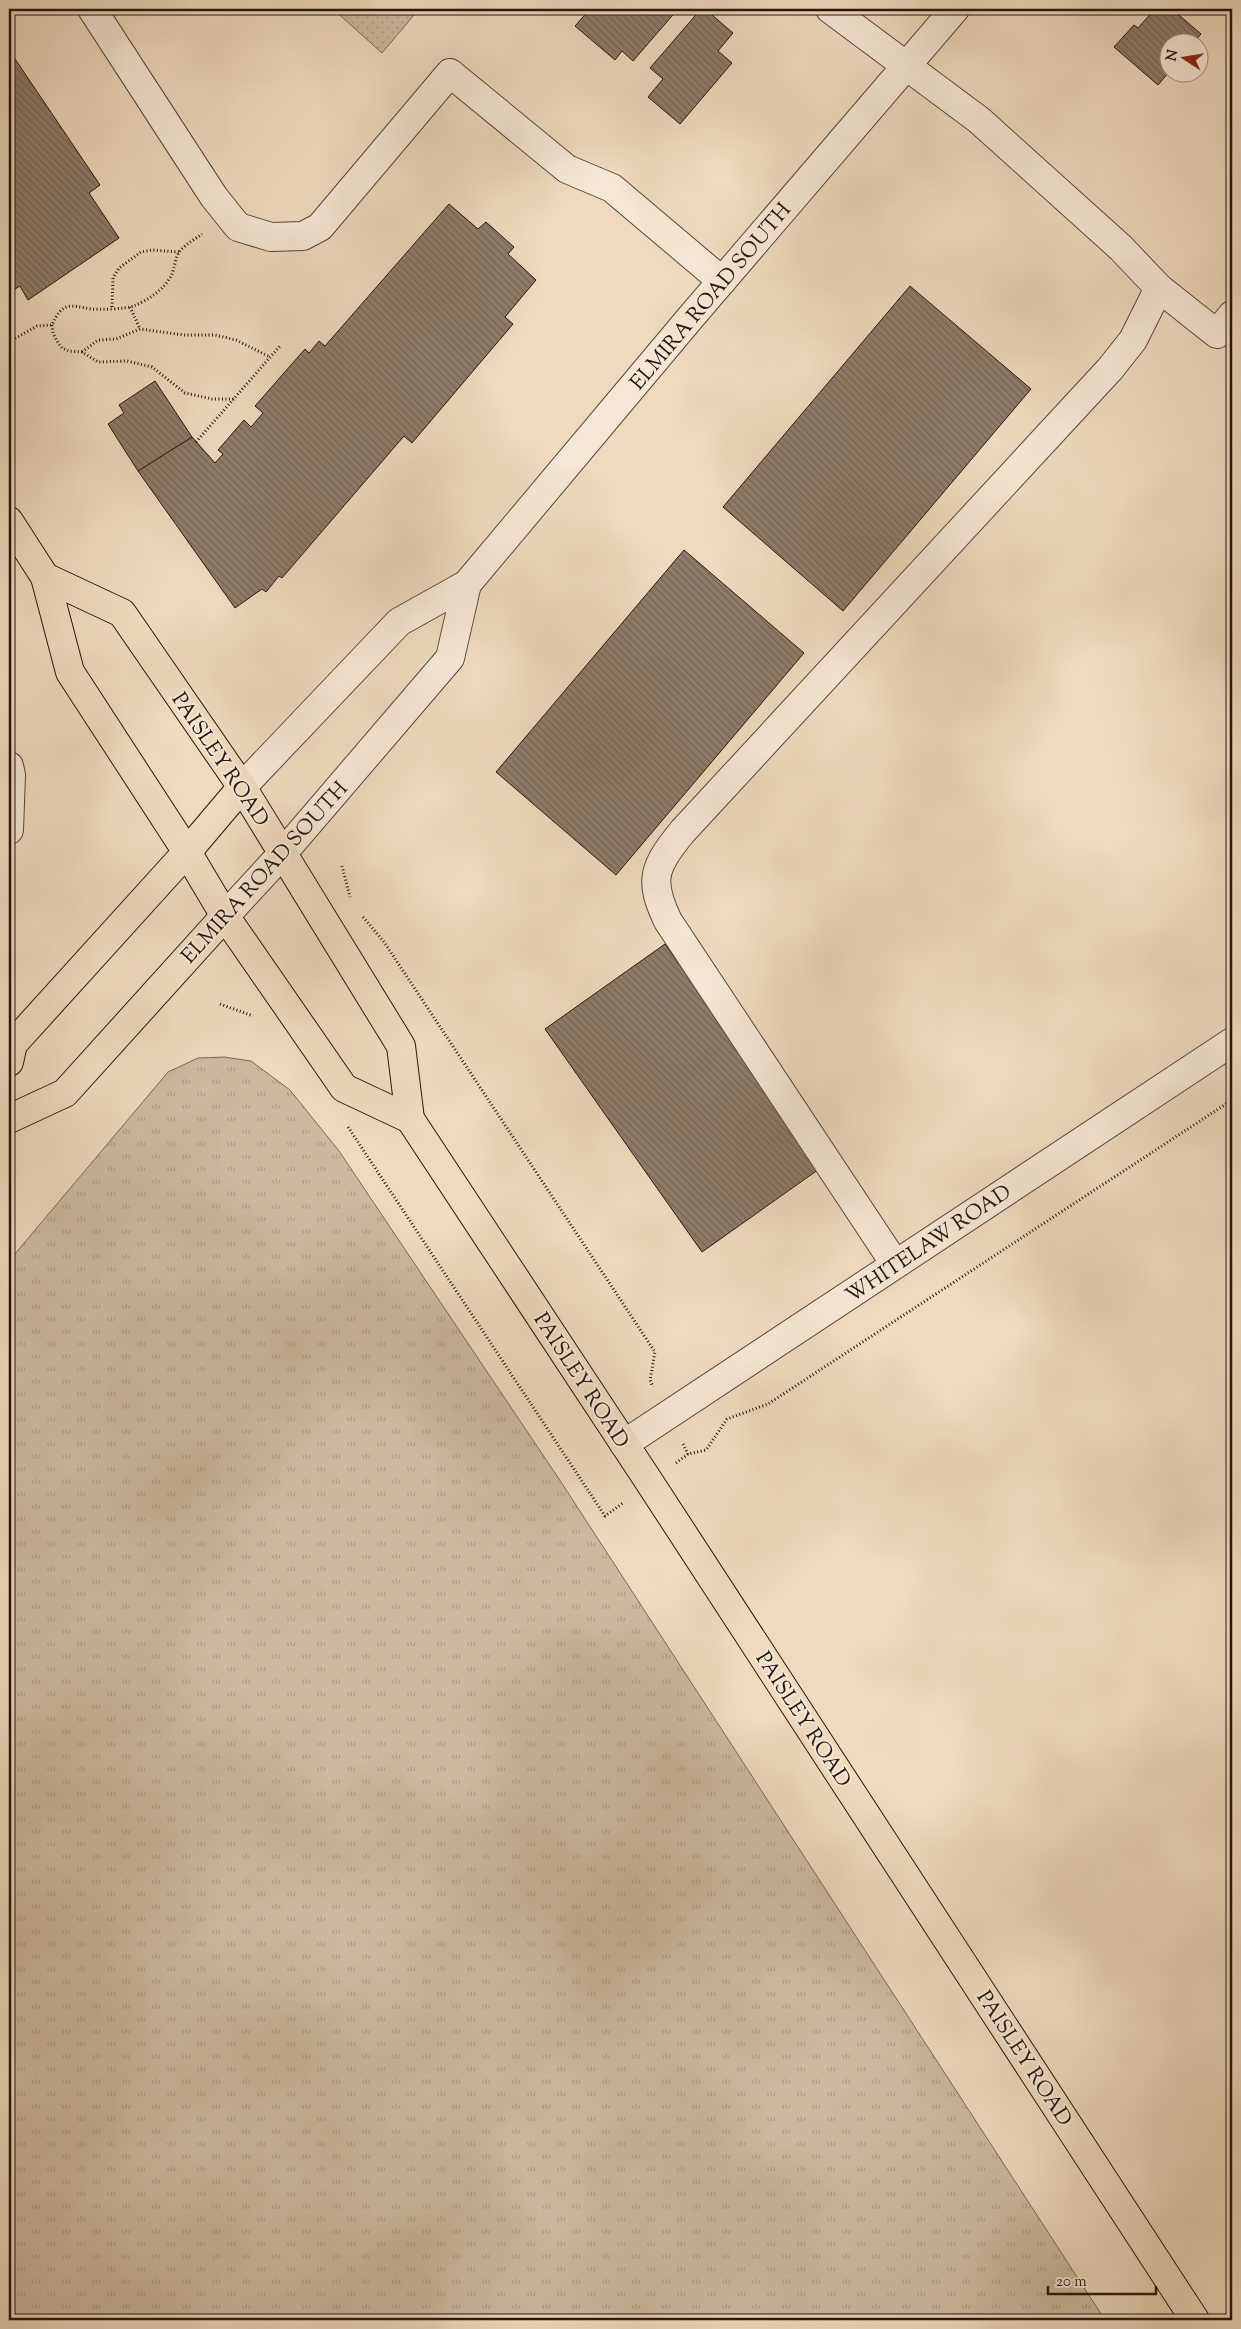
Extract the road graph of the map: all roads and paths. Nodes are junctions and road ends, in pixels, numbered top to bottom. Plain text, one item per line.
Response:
1 (92, 9) edge
2 (830, 9) edge
3 (955, 9) edge
4 (907, 64) junction
5 (228, 214) junction
6 (179, 252) junction
7 (722, 281) junction
8 (1159, 288) junction
9 (112, 307) junction
10 (130, 307) junction
11 (1232, 316) edge
12 (52, 325) junction
13 (140, 329) junction
14 (9, 342) edge
15 (280, 346) dead end
16 (82, 352) junction
17 (270, 357) junction
18 (234, 399) junction
19 (196, 442) dead end
20 (9, 521) edge
21 (45, 577) junction
22 (467, 584) junction
23 (9, 766) edge
24 (242, 787) junction
25 (9, 830) edge
26 (187, 852) junction
27 (283, 854) junction
28 (342, 866) dead end
29 (350, 898) dead end
30 (359, 913) dead end
31 (225, 916) junction
32 (220, 1004) dead end
33 (256, 1018) dead end
34 (1232, 1042) edge
35 (9, 1062) edge
36 (1232, 1100) edge
37 (9, 1119) edge
38 (410, 1119) junction
39 (346, 1124) dead end
40 (895, 1264) junction
41 (650, 1380) dead end
42 (624, 1444) junction
43 (688, 1454) dead end
44 (626, 1501) dead end
45 (1195, 2320) edge

1 - 5 street
2 - 4 street
3 - 4 street, ELMIRA ROAD SOUTH
4 - 7 street, ELMIRA ROAD SOUTH
4 - 8 street
5 - 6 path
5 - 7 street
6 - 9 path
6 - 10 path
7 - 22 street, ELMIRA ROAD SOUTH
8 - 11 street
8 - 40 street
9 - 10 path
9 - 12 path
10 - 13 path
12 - 14 path
12 - 16 path
13 - 16 path
13 - 17 path
15 - 17 path
16 - 18 path
17 - 18 path
18 - 19 path
20 - 21 main road
21 - 24 main road, PAISLEY ROAD
21 - 26 main road
22 - 24 street, ELMIRA ROAD SOUTH
22 - 27 street, ELMIRA ROAD SOUTH
23 - 25 street
24 - 26 main road, ELMIRA ROAD SOUTH
24 - 27 main road, PAISLEY ROAD
26 - 31 main road
26 - 35 main road, ELMIRA ROAD SOUTH
27 - 31 street, ELMIRA ROAD SOUTH
27 - 38 main road, PAISLEY ROAD
28 - 29 path
30 - 41 path
31 - 37 main road, ELMIRA ROAD SOUTH
31 - 38 main road
32 - 33 path
34 - 40 street, WHITELAW ROAD
36 - 43 path
38 - 42 main road, PAISLEY ROAD
39 - 44 path
40 - 42 street, WHITELAW ROAD
42 - 45 main road, PAISLEY ROAD

